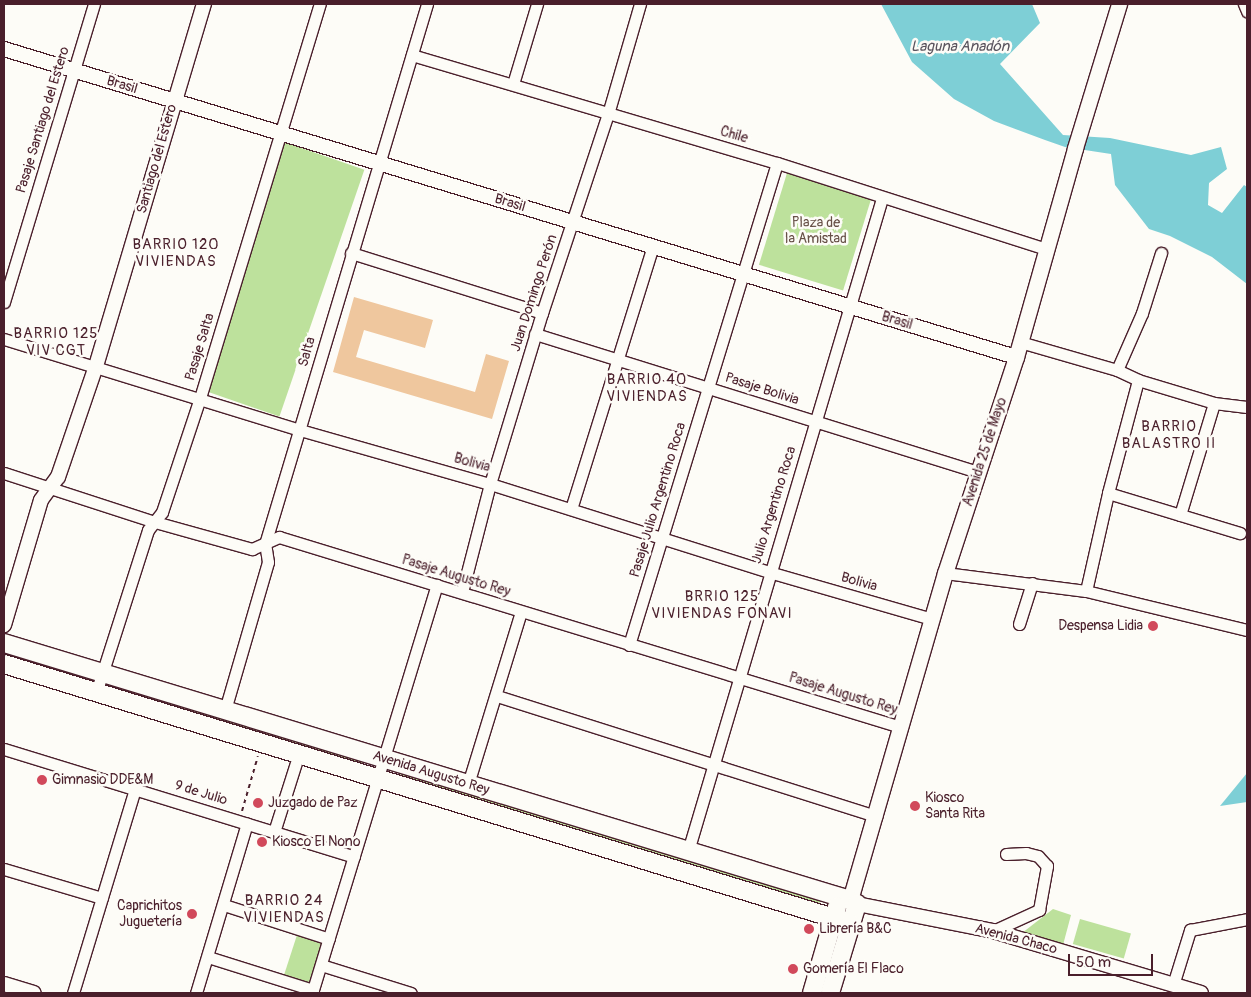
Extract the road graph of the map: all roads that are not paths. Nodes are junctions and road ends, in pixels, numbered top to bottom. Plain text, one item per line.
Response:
1 (94, 4) edge
2 (204, 4) edge
3 (320, 4) edge
4 (427, 4) edge
5 (537, 4) edge
6 (640, 4) edge
7 (1119, 4) edge
8 (1244, 4) edge
9 (1247, 10) edge
10 (4, 49) edge
11 (412, 55) junction
12 (74, 70) junction
13 (513, 84) junction
14 (174, 101) junction
15 (608, 114) junction
16 (280, 134) junction
17 (380, 164) junction
18 (777, 164) junction
19 (882, 198) junction
20 (573, 222) junction
21 (653, 246) junction
22 (1046, 250) junction
23 (351, 253) junction
24 (1161, 253) dead end
25 (744, 274) junction
26 (4, 302) edge
27 (850, 307) junction
28 (542, 313) junction
29 (535, 334) junction
30 (4, 339) edge
31 (1020, 342) junction
32 (1016, 357) junction
33 (616, 359) junction
34 (96, 366) junction
35 (1117, 370) junction
36 (1138, 380) junction
37 (708, 387) junction
38 (200, 398) junction
39 (1214, 403) junction
40 (1247, 407) edge
41 (815, 422) junction
42 (300, 430) junction
43 (979, 472) junction
44 (4, 473) edge
45 (490, 484) junction
46 (51, 487) junction
47 (1108, 493) junction
48 (571, 509) junction
49 (1180, 515) junction
50 (155, 522) junction
51 (1240, 533) dead end
52 (662, 537) junction
53 (265, 544) junction
54 (769, 572) junction
55 (945, 573) junction
56 (1032, 583) junction
57 (437, 585) junction
58 (1086, 591) junction
59 (462, 592) junction
60 (521, 612) junction
61 (932, 619) junction
62 (1019, 624) dead end
63 (4, 625) edge
64 (1247, 630) edge
65 (4, 643) edge
66 (629, 645) junction
67 (4, 664) edge
68 (103, 673) junction
69 (739, 678) junction
70 (96, 693) junction
71 (497, 696) junction
72 (225, 710) junction
73 (902, 727) junction
74 (4, 749) edge
75 (299, 754) junction
76 (384, 758) junction
77 (714, 764) junction
78 (377, 778) junction
79 (468, 784) junction
80 (135, 789) junction
81 (876, 816) junction
82 (247, 823) junction
83 (274, 832) junction
84 (688, 851) junction
85 (1006, 854) dead end
86 (354, 856) junction
87 (4, 869) edge
88 (102, 898) junction
89 (849, 900) junction
90 (224, 905) junction
91 (833, 918) junction
92 (1247, 919) edge
93 (850, 923) junction
94 (994, 931) junction
95 (329, 939) junction
96 (208, 957) junction
97 (321, 965) junction
98 (4, 984) edge
99 (1173, 985) junction
100 (313, 992) edge
101 (34, 993) edge
102 (73, 993) edge
103 (196, 993) edge
104 (411, 993) edge
105 (812, 993) edge
106 (830, 993) edge
107 (1201, 993) edge

1 - 12 street, Pasaje Santiago del Estero
2 - 14 street, Santiago del Estero
3 - 16 street, Pasaje Salta
4 - 11 street, Salta
5 - 13 street
6 - 15 street, Juan Domingo Perón
7 - 22 main road, Avenida 25 de Mayo
8 - 9 street
10 - 12 street, Brasil
11 - 13 street, Chile
11 - 17 street, Salta
12 - 14 street, Brasil
12 - 26 street, Pasaje Santiago del Estero
13 - 15 street, Chile
14 - 16 street, Brasil
14 - 34 street, Santiago del Estero
15 - 18 street, Chile
15 - 20 street, Juan Domingo Perón
16 - 17 street, Brasil
16 - 38 street, Pasaje Salta
17 - 20 street, Brasil
17 - 23 street, Salta
18 - 19 street, Chile
18 - 25 street, Pasaje Julio Argentino Roca
19 - 22 street, Chile
19 - 27 street, Julio Argentino Roca
20 - 21 street, Brasil
20 - 28 street, Juan Domingo Perón
21 - 25 street, Brasil
21 - 33 street
22 - 31 main road, Avenida 25 de Mayo
23 - 28 street
23 - 42 street, Salta
24 - 35 street
25 - 27 street, Brasil
25 - 37 street, Pasaje Julio Argentino Roca
27 - 32 street, Brasil
27 - 41 street, Julio Argentino Roca
28 - 29 street, Juan Domingo Perón
29 - 33 street, Pasaje Bolivia
29 - 45 street, Juan Domingo Perón
30 - 34 street, Bolivia
31 - 32 main road, Avenida 25 de Mayo
31 - 35 street
32 - 43 main road, Avenida 25 de Mayo
33 - 37 street, Pasaje Bolivia
33 - 48 street
34 - 38 street, Bolivia
34 - 46 street, Santiago del Estero
35 - 36 street
36 - 39 street
36 - 47 street
37 - 41 street, Pasaje Bolivia
37 - 52 street, Pasaje Julio Argentino Roca
38 - 42 street, Bolivia
38 - 50 street, Pasaje Salta
39 - 40 street
39 - 49 street
41 - 43 street, Pasaje Bolivia
41 - 54 street, Julio Argentino Roca
42 - 45 street, Bolivia
42 - 53 street, Salta
43 - 55 main road, Avenida 25 de Mayo
44 - 46 street, Pasaje Augusto Rey
45 - 48 street, Bolivia
45 - 59 street, Juan Domingo Perón
46 - 50 street, Pasaje Augusto Rey
46 - 63 street, Santiago del Estero
47 - 49 street
47 - 58 street
48 - 52 street, Bolivia
49 - 51 street
50 - 53 street, Pasaje Augusto Rey
50 - 68 street, Pasaje Salta
52 - 54 street, Bolivia
52 - 66 street, Pasaje Julio Argentino Roca
53 - 57 street, Pasaje Augusto Rey
53 - 72 street, Salta
54 - 61 street, Bolivia
54 - 69 street, Julio Argentino Roca
55 - 56 street
55 - 61 main road, Avenida 25 de Mayo
56 - 58 street
56 - 62 street
57 - 59 street, Pasaje Augusto Rey
57 - 76 street
58 - 64 street
59 - 60 street, Pasaje Augusto Rey
60 - 66 street, Pasaje Augusto Rey
60 - 71 street
61 - 73 main road, Avenida 25 de Mayo
65 - 68 main road, Avenida Augusto Rey
66 - 69 street, Pasaje Augusto Rey
67 - 70 main road, Avenida Augusto Rey
68 - 70 street, Pasaje Salta
68 - 72 main road, Avenida Augusto Rey
69 - 73 street, Pasaje Augusto Rey
69 - 77 street, Julio Argentino Roca
70 - 75 main road, Avenida Augusto Rey
71 - 77 street
71 - 79 street
72 - 76 main road, Avenida Augusto Rey
73 - 81 main road, Avenida 25 de Mayo
74 - 80 street, 9 de Julio
75 - 78 main road, Avenida Augusto Rey
75 - 83 street
76 - 78 street
76 - 79 main road, Avenida Augusto Rey
77 - 81 street
77 - 84 street, Julio Argentino Roca
78 - 86 street
78 - 91 main road, Avenida Augusto Rey
79 - 84 main road, Avenida Augusto Rey
80 - 82 street, 9 de Julio
80 - 88 street
81 - 89 main road, Avenida 25 de Mayo
82 - 83 street, 9 de Julio
82 - 90 street
83 - 86 street, 9 de Julio
84 - 89 main road, Avenida Augusto Rey
85 - 94 street
86 - 95 street
87 - 88 street
88 - 102 street
89 - 91 main road, Avenida 25 de Mayo
89 - 93 main road, Avenida 25 de Mayo
89 - 94 street, Avenida Chaco
90 - 95 street
90 - 96 street
91 - 93 main road, Avenida Augusto Rey
91 - 105 main road, Avenida 25 de Mayo
92 - 99 street
93 - 106 main road, Avenida 25 de Mayo
94 - 99 street, Avenida Chaco
95 - 97 street
96 - 100 street
96 - 103 street
97 - 100 street
97 - 104 street
98 - 101 street
99 - 107 street, Avenida Chaco

